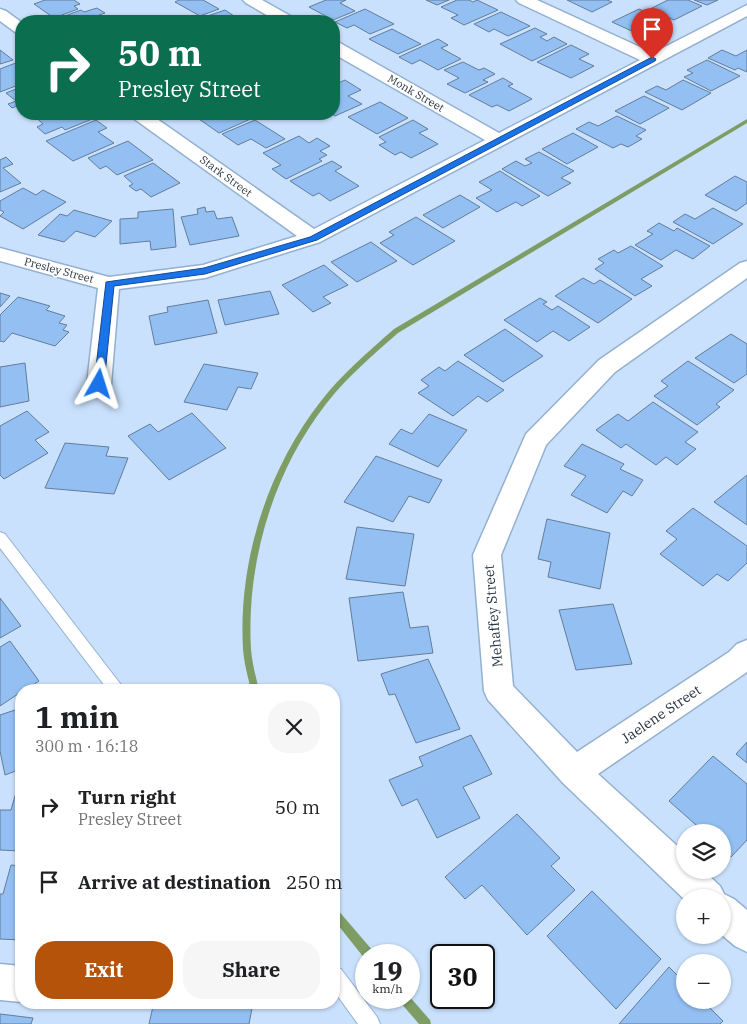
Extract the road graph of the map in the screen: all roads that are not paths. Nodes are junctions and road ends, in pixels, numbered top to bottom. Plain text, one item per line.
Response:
1 (251, 0) edge
2 (524, 0) edge
3 (747, 10) edge
4 (0, 14) edge
5 (277, 15) edge
6 (15, 25) edge
7 (340, 50) edge
8 (652, 59) junction
9 (147, 120) edge
10 (498, 140) junction
11 (314, 238) junction
12 (0, 254) edge
13 (747, 268) edge
14 (109, 284) junction
15 (99, 384) dead end
16 (0, 538) edge
17 (747, 654) edge
18 (112, 684) edge
19 (574, 772) junction
20 (698, 889) edge
21 (731, 919) edge
22 (747, 934) edge
23 (0, 982) edge
24 (15, 983) edge
25 (340, 984) edge
26 (370, 1024) edge

1 - 5 street
2 - 8 street
3 - 8 street, Presley Street
4 - 6 street
7 - 10 street, Monk Street
8 - 10 street, Presley Street
9 - 11 street, Stark Street
10 - 11 street, Presley Street
11 - 14 street, Presley Street
12 - 14 street, Presley Street
13 - 19 street, Mehaffey Street
14 - 15 street
16 - 18 lane
17 - 19 street, Jaelene Street
19 - 20 street, Mehaffey Street
21 - 22 street
23 - 24 street
25 - 26 lane

